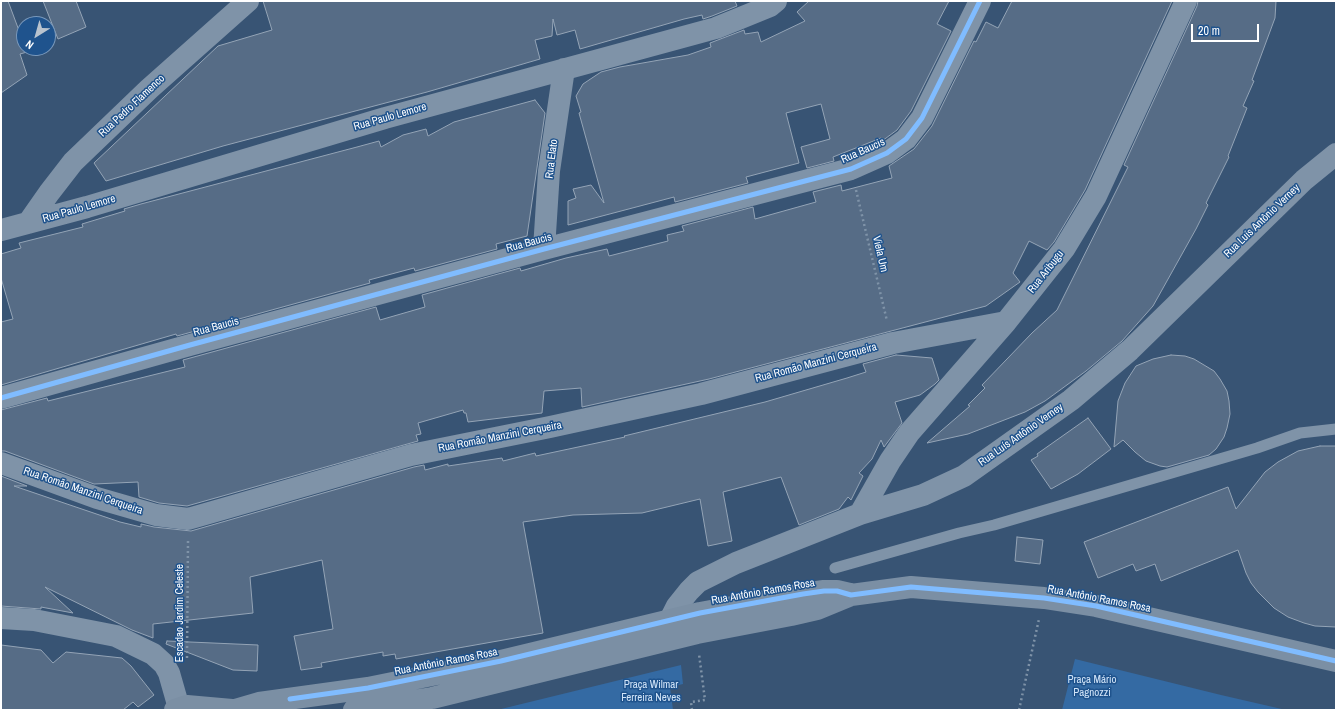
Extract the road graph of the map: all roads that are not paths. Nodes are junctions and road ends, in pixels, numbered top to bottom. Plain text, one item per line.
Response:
1 (248, 1) edge
2 (776, 1) edge
3 (980, 1) edge
4 (1186, 1) edge
5 (564, 69) junction
6 (1336, 154) edge
7 (28, 223) junction
8 (1, 230) edge
9 (544, 249) junction
10 (1006, 322) junction
11 (1, 398) edge
12 (1336, 429) edge
13 (1, 463) edge
14 (860, 514) junction
15 (835, 568) dead end
16 (851, 595) junction
17 (1, 618) edge
18 (672, 630) junction
19 (1336, 661) edge
20 (259, 706) edge
21 (180, 708) edge
22 (233, 710) edge
23 (354, 710) edge

1 - 7 street, Rua Pedro Flamenco
2 - 5 street, Rua Paulo Lemore
3 - 9 street, Rua Baucis
4 - 10 street, Rua Aribugu
5 - 7 street, Rua Paulo Lemore
5 - 9 street, Rua Elato
6 - 14 street, Rua Luís Antônio Verney
7 - 8 street, Rua Paulo Lemore
9 - 11 street, Rua Baucis
10 - 13 street, Rua Romão Manzini Cerqueira
10 - 14 street, Rua Aribugu
12 - 15 lane
14 - 18 street, Rua Luís Antônio Verney
16 - 18 main road, Rua Antônio Ramos Rosa
16 - 18 main road, Rua Antônio Ramos Rosa
16 - 19 main road, Rua Antônio Ramos Rosa
17 - 21 street
18 - 20 main road, Rua Antônio Ramos Rosa
18 - 23 main road, Rua Antônio Ramos Rosa
20 - 22 main road, Rua Antônio Ramos Rosa
21 - 22 main road, Rua Antônio Ramos Rosa

